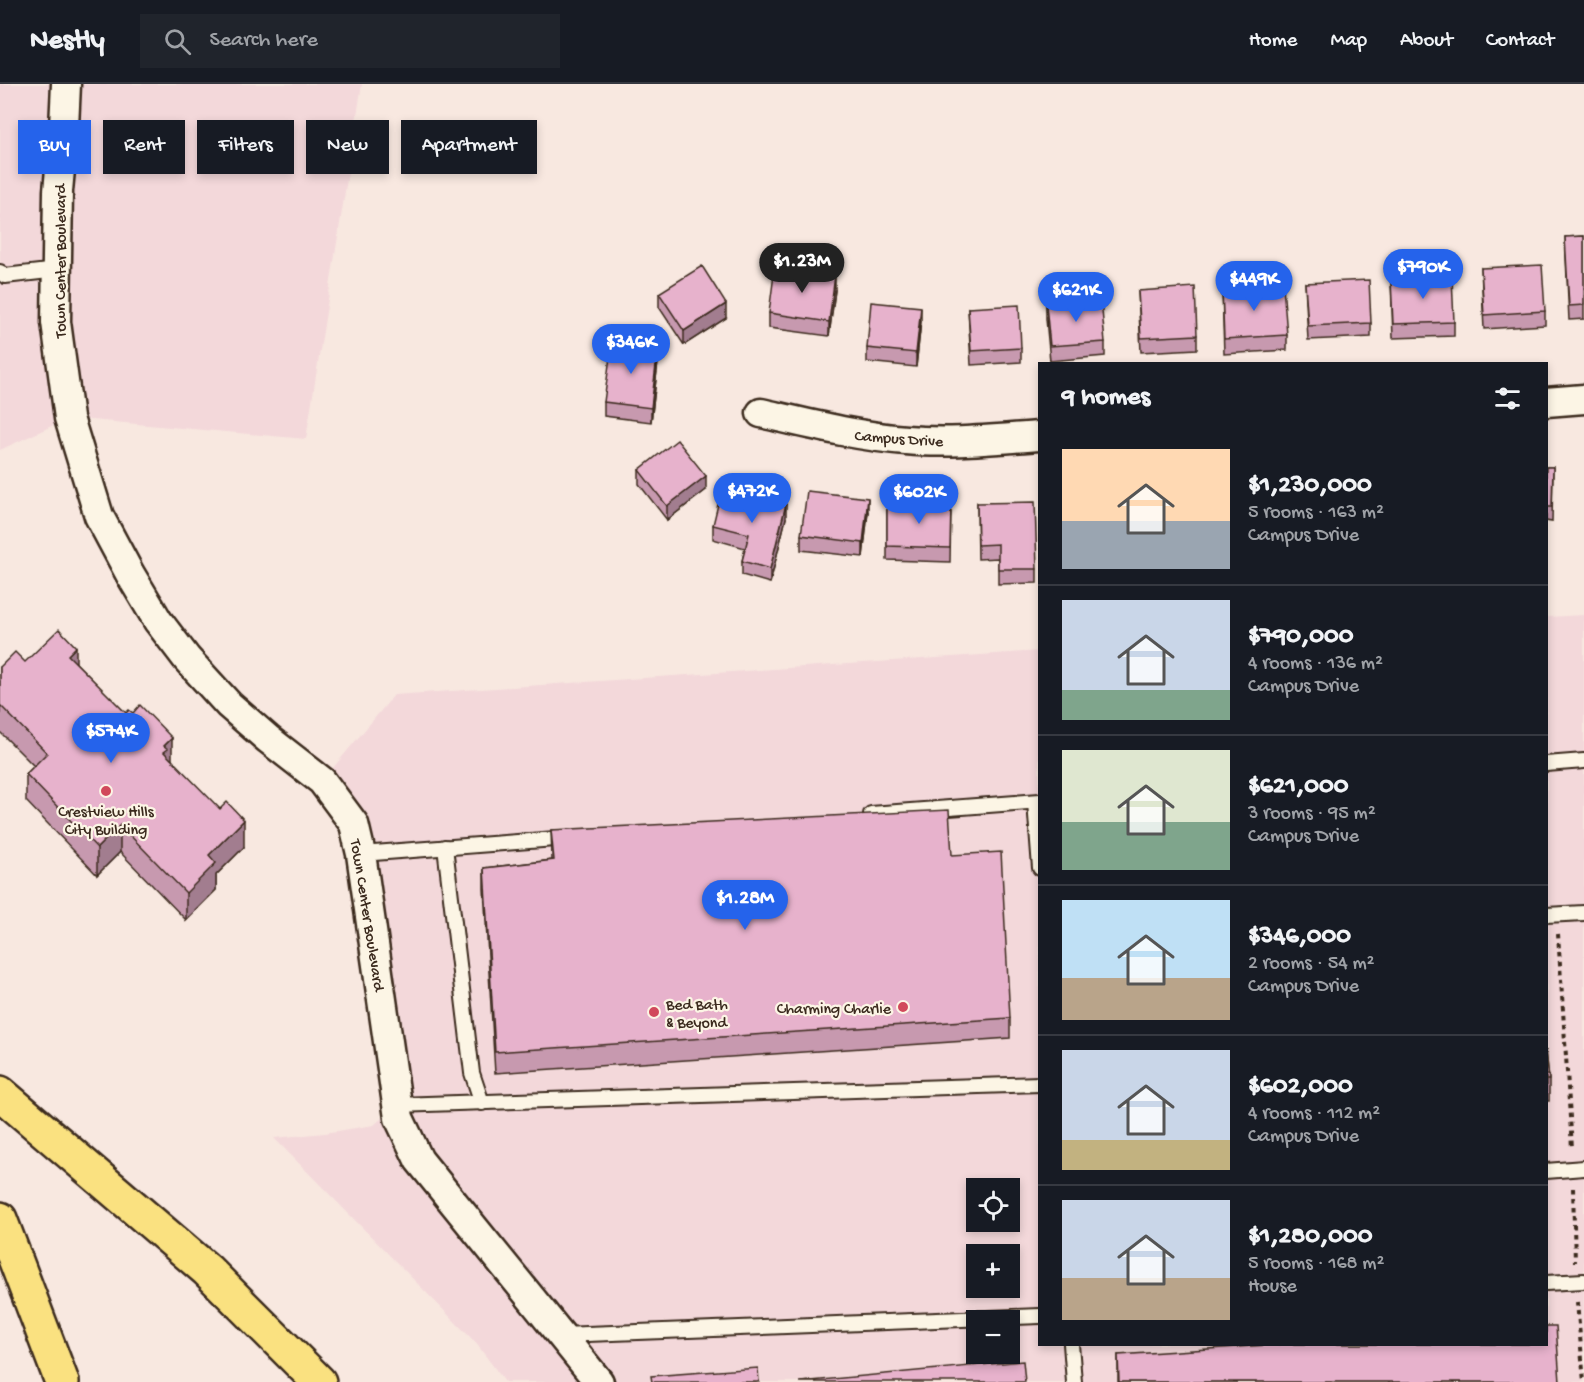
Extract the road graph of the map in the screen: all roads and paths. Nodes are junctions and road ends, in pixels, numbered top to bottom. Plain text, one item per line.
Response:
1 (66, 84) edge
2 (57, 270) junction
3 (2, 277) edge
4 (1584, 399) edge
5 (1548, 402) edge
6 (761, 412) dead end
7 (1038, 436) edge
8 (1584, 761) edge
9 (1548, 764) edge
10 (1037, 801) edge
11 (858, 815) edge
12 (1038, 823) edge
13 (587, 836) edge
14 (445, 847) junction
15 (361, 854) junction
16 (1584, 912) edge
17 (1548, 915) edge
18 (1038, 1084) edge
19 (0, 1093) edge
20 (482, 1102) junction
21 (397, 1105) junction
22 (1584, 1168) edge
23 (1548, 1171) edge
24 (0, 1219) edge
25 (1584, 1281) edge
26 (1548, 1283) edge
27 (1038, 1316) edge
28 (561, 1335) junction
29 (1071, 1346) edge
30 (62, 1380) edge
31 (319, 1382) edge
32 (599, 1382) edge
33 (1074, 1382) edge

1 - 2 street, Town Center Boulevard
2 - 3 lane
2 - 15 street, Town Center Boulevard
4 - 5 street
6 - 7 street, Campus Drive
8 - 9 lane
10 - 11 lane
10 - 12 lane
13 - 14 lane
14 - 15 lane
14 - 20 lane
15 - 21 street, Town Center Boulevard
16 - 17 lane
18 - 20 lane
19 - 31 highway
20 - 21 lane
21 - 28 street, Town Center Boulevard
22 - 23 lane
24 - 30 highway
25 - 26 lane
27 - 28 lane
28 - 32 street, Town Center Boulevard
29 - 33 lane

